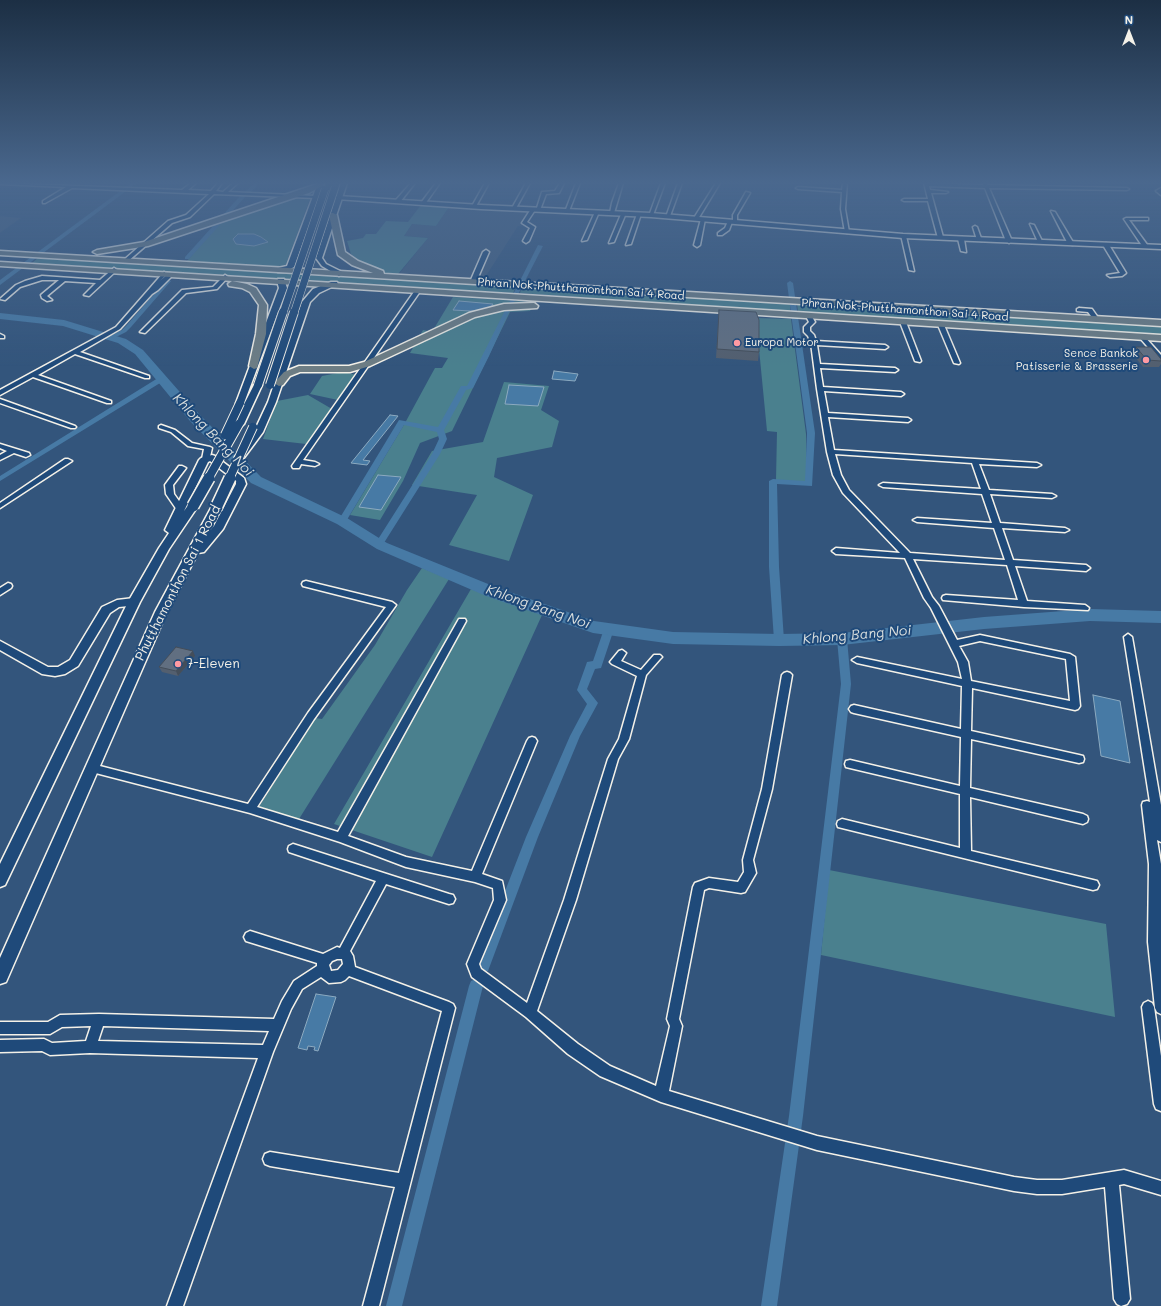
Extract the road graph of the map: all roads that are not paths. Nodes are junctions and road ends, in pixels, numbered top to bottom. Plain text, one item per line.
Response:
1 (324, 243) edge
2 (145, 244) joint
3 (299, 244) edge
4 (303, 244) edge
5 (304, 244) edge
6 (318, 244) edge
7 (321, 244) edge
8 (339, 244) edge
9 (905, 244) edge
10 (962, 244) edge
11 (1071, 244) edge
12 (1106, 245) junction
13 (1145, 246) joint
14 (1161, 247) edge
15 (964, 251) dead end
16 (486, 252) dead end
17 (0, 253) edge
18 (47, 255) junction
19 (127, 260) junction
20 (0, 264) edge
21 (114, 270) junction
22 (281, 270) junction
23 (912, 270) dead end
24 (167, 274) junction
25 (339, 274) junction
26 (1110, 275) dead end
27 (410, 278) junction
28 (64, 279) junction
29 (223, 280) junction
30 (281, 281) junction
31 (100, 282) junction
32 (472, 282) junction
33 (334, 284) junction
34 (418, 290) junction
35 (87, 295) dead end
36 (3, 299) dead end
37 (49, 300) dead end
38 (658, 306) junction
39 (1079, 310) dead end
40 (274, 313) junction
41 (301, 315) junction
42 (809, 316) junction
43 (822, 317) junction
44 (1096, 319) junction
45 (902, 322) junction
46 (1161, 323) edge
47 (941, 325) junction
48 (143, 332) dead end
49 (811, 335) junction
50 (1142, 337) junction
51 (1161, 338) edge
52 (814, 343) junction
53 (886, 347) dead end
54 (75, 352) junction
55 (1161, 359) edge
56 (918, 361) dead end
57 (957, 363) dead end
58 (367, 364) junction
59 (254, 366) junction
60 (817, 366) junction
61 (895, 370) dead end
62 (33, 375) junction
63 (147, 377) dead end
64 (274, 384) junction
65 (820, 389) junction
66 (0, 393) edge
67 (901, 394) dead end
68 (0, 401) edge
69 (109, 402) dead end
70 (825, 415) junction
71 (908, 420) dead end
72 (73, 427) dead end
73 (161, 427) dead end
74 (0, 446) edge
75 (12, 450) junction
76 (831, 452) junction
77 (26, 455) dead end
78 (0, 458) edge
79 (206, 459) junction
80 (68, 461) dead end
81 (975, 461) junction
82 (315, 464) dead end
83 (1037, 465) dead end
84 (182, 468) dead end
85 (883, 485) dead end
86 (203, 488) junction
87 (985, 492) junction
88 (1052, 496) dead end
89 (0, 506) edge
90 (180, 508) junction
91 (917, 520) dead end
92 (997, 526) junction
93 (1065, 530) dead end
94 (164, 548) junction
95 (836, 551) dead end
96 (908, 556) junction
97 (1010, 563) junction
98 (185, 566) junction
99 (1086, 568) dead end
100 (306, 584) dead end
101 (8, 586) dead end
102 (0, 592) edge
103 (946, 598) dead end
104 (134, 602) junction
105 (1024, 604) junction
106 (1085, 608) dead end
107 (462, 621) dead end
108 (1128, 637) dead end
109 (954, 644) junction
110 (0, 645) edge
111 (622, 653) dead end
112 (657, 657) dead end
113 (857, 660) dead end
114 (642, 674) junction
115 (787, 675) dead end
116 (967, 683) junction
117 (854, 709) dead end
118 (966, 734) junction
119 (532, 741) dead end
120 (1079, 759) dead end
121 (850, 764) dead end
122 (92, 768) junction
123 (965, 791) junction
124 (1147, 805) dead end
125 (250, 809) junction
126 (1083, 819) dead end
127 (842, 824) dead end
128 (1161, 837) edge
129 (341, 838) junction
130 (293, 849) dead end
131 (966, 854) junction
132 (476, 877) junction
133 (383, 878) junction
134 (0, 880) edge
135 (1093, 886) dead end
136 (449, 899) dead end
137 (250, 937) dead end
138 (343, 953) junction
139 (324, 964) junction
140 (348, 970) junction
141 (0, 976) edge
142 (1155, 1007) edge
143 (530, 1013) junction
144 (99, 1020) junction
145 (277, 1025) junction
146 (0, 1028) edge
147 (0, 1046) edge
148 (90, 1047) junction
149 (267, 1052) junction
150 (661, 1094) junction
151 (1161, 1104) edge
152 (270, 1159) dead end
153 (1110, 1178) junction
154 (403, 1181) junction
155 (1161, 1188) edge
156 (1122, 1299) dead end
157 (175, 1306) edge
158 (371, 1306) edge

1 - 25 main road
2 - 18 main road
2 - 19 street
3 - 22 main road
4 - 7 main road
5 - 86 main road, Phutthamonthon Sai 1 Road, bridge
6 - 64 main road, Phutthamonthon Sai 1 Road, bridge
8 - 27 main road
9 - 23 street
10 - 15 street
11 - 12 street
12 - 13 street
12 - 26 street
13 - 14 street
16 - 32 street
17 - 18 main road, Phran Nok-Phutthamonthon Sai 4 Road
18 - 19 main road, Phran Nok-Phutthamonthon Sai 4 Road
19 - 22 main road, Phran Nok-Phutthamonthon Sai 4 Road
20 - 21 main road
21 - 24 main road
21 - 31 street
22 - 25 main road, Phran Nok-Phutthamonthon Sai 4 Road
24 - 29 main road
24 - 54 street
25 - 27 main road, Phran Nok-Phutthamonthon Sai 4 Road
27 - 32 main road, Phran Nok-Phutthamonthon Sai 4 Road
28 - 31 street
28 - 36 street
28 - 37 street
29 - 30 main road, Phran Nok-Phutthamonthon Sai 4 Road
29 - 48 street
29 - 59 main road
30 - 33 main road, Phran Nok-Phutthamonthon Sai 4 Road
30 - 40 main road
31 - 35 street
32 - 44 main road, Phran Nok-Phutthamonthon Sai 4 Road
33 - 34 main road, Phran Nok-Phutthamonthon Sai 4 Road
33 - 41 main road
34 - 38 main road, Phran Nok-Phutthamonthon Sai 4 Road
34 - 58 street
38 - 42 main road, Phran Nok-Phutthamonthon Sai 4 Road
38 - 58 main road
39 - 44 street
40 - 41 main road
40 - 59 main road
41 - 64 main road
42 - 43 main road, Phran Nok-Phutthamonthon Sai 4 Road
42 - 49 street
43 - 45 main road, Phran Nok-Phutthamonthon Sai 4 Road
43 - 49 street
44 - 46 main road, Phran Nok-Phutthamonthon Sai 4 Road
45 - 47 main road, Phran Nok-Phutthamonthon Sai 4 Road
45 - 56 street
47 - 50 main road, Phran Nok-Phutthamonthon Sai 4 Road
47 - 57 street
49 - 52 street
50 - 51 main road, Phran Nok-Phutthamonthon Sai 4 Road
50 - 55 street
52 - 53 street
52 - 60 street
54 - 62 street
54 - 63 street
58 - 64 main road
58 - 82 street
59 - 86 main road, bridge
60 - 61 street
60 - 65 street
62 - 66 street
62 - 69 street
64 - 98 main road, Phutthamonthon Sai 1 Road, bridge
65 - 67 street
65 - 70 street
68 - 72 street
70 - 71 street
70 - 76 street
73 - 79 street
74 - 75 street
75 - 77 street
75 - 78 street
76 - 81 street
76 - 96 street
79 - 90 main road
79 - 98 main road
80 - 89 street
81 - 83 street
81 - 87 street
84 - 90 street
85 - 87 street
86 - 94 main road, Phutthamonthon Sai 1 Road, bridge
87 - 88 street
87 - 92 street
90 - 94 main road
91 - 92 street
92 - 93 street
92 - 97 street
94 - 104 main road, Phutthamonthon Sai 1 Road
95 - 96 street
96 - 97 street
96 - 109 street
97 - 99 street
97 - 105 street
98 - 122 main road, Phutthamonthon Sai 1 Road
100 - 125 street
101 - 102 street
103 - 105 street
104 - 110 street
104 - 134 main road, Phutthamonthon Sai 1 Road
105 - 106 street
107 - 129 street
108 - 128 street
109 - 116 street
109 - 116 street
111 - 114 street
112 - 114 street
113 - 116 street
114 - 143 street
115 - 150 street
116 - 118 street
117 - 118 street
118 - 120 street
118 - 123 street
119 - 132 street
121 - 123 street
122 - 125 street
122 - 141 main road, Phutthamonthon Sai 1 Road
123 - 126 street
123 - 131 street
124 - 142 street
125 - 129 street
127 - 131 street
129 - 132 street
130 - 133 street
131 - 135 street
132 - 143 street
133 - 136 street
133 - 138 street
137 - 139 street
138 - 139 street
138 - 140 street
139 - 140 street
139 - 145 street
140 - 154 street
142 - 151 street
143 - 150 street
144 - 145 street
144 - 146 street
144 - 148 street
145 - 149 street
147 - 148 street
148 - 149 street
149 - 157 street
150 - 153 street
152 - 154 street
153 - 155 street
153 - 156 street
154 - 158 street

